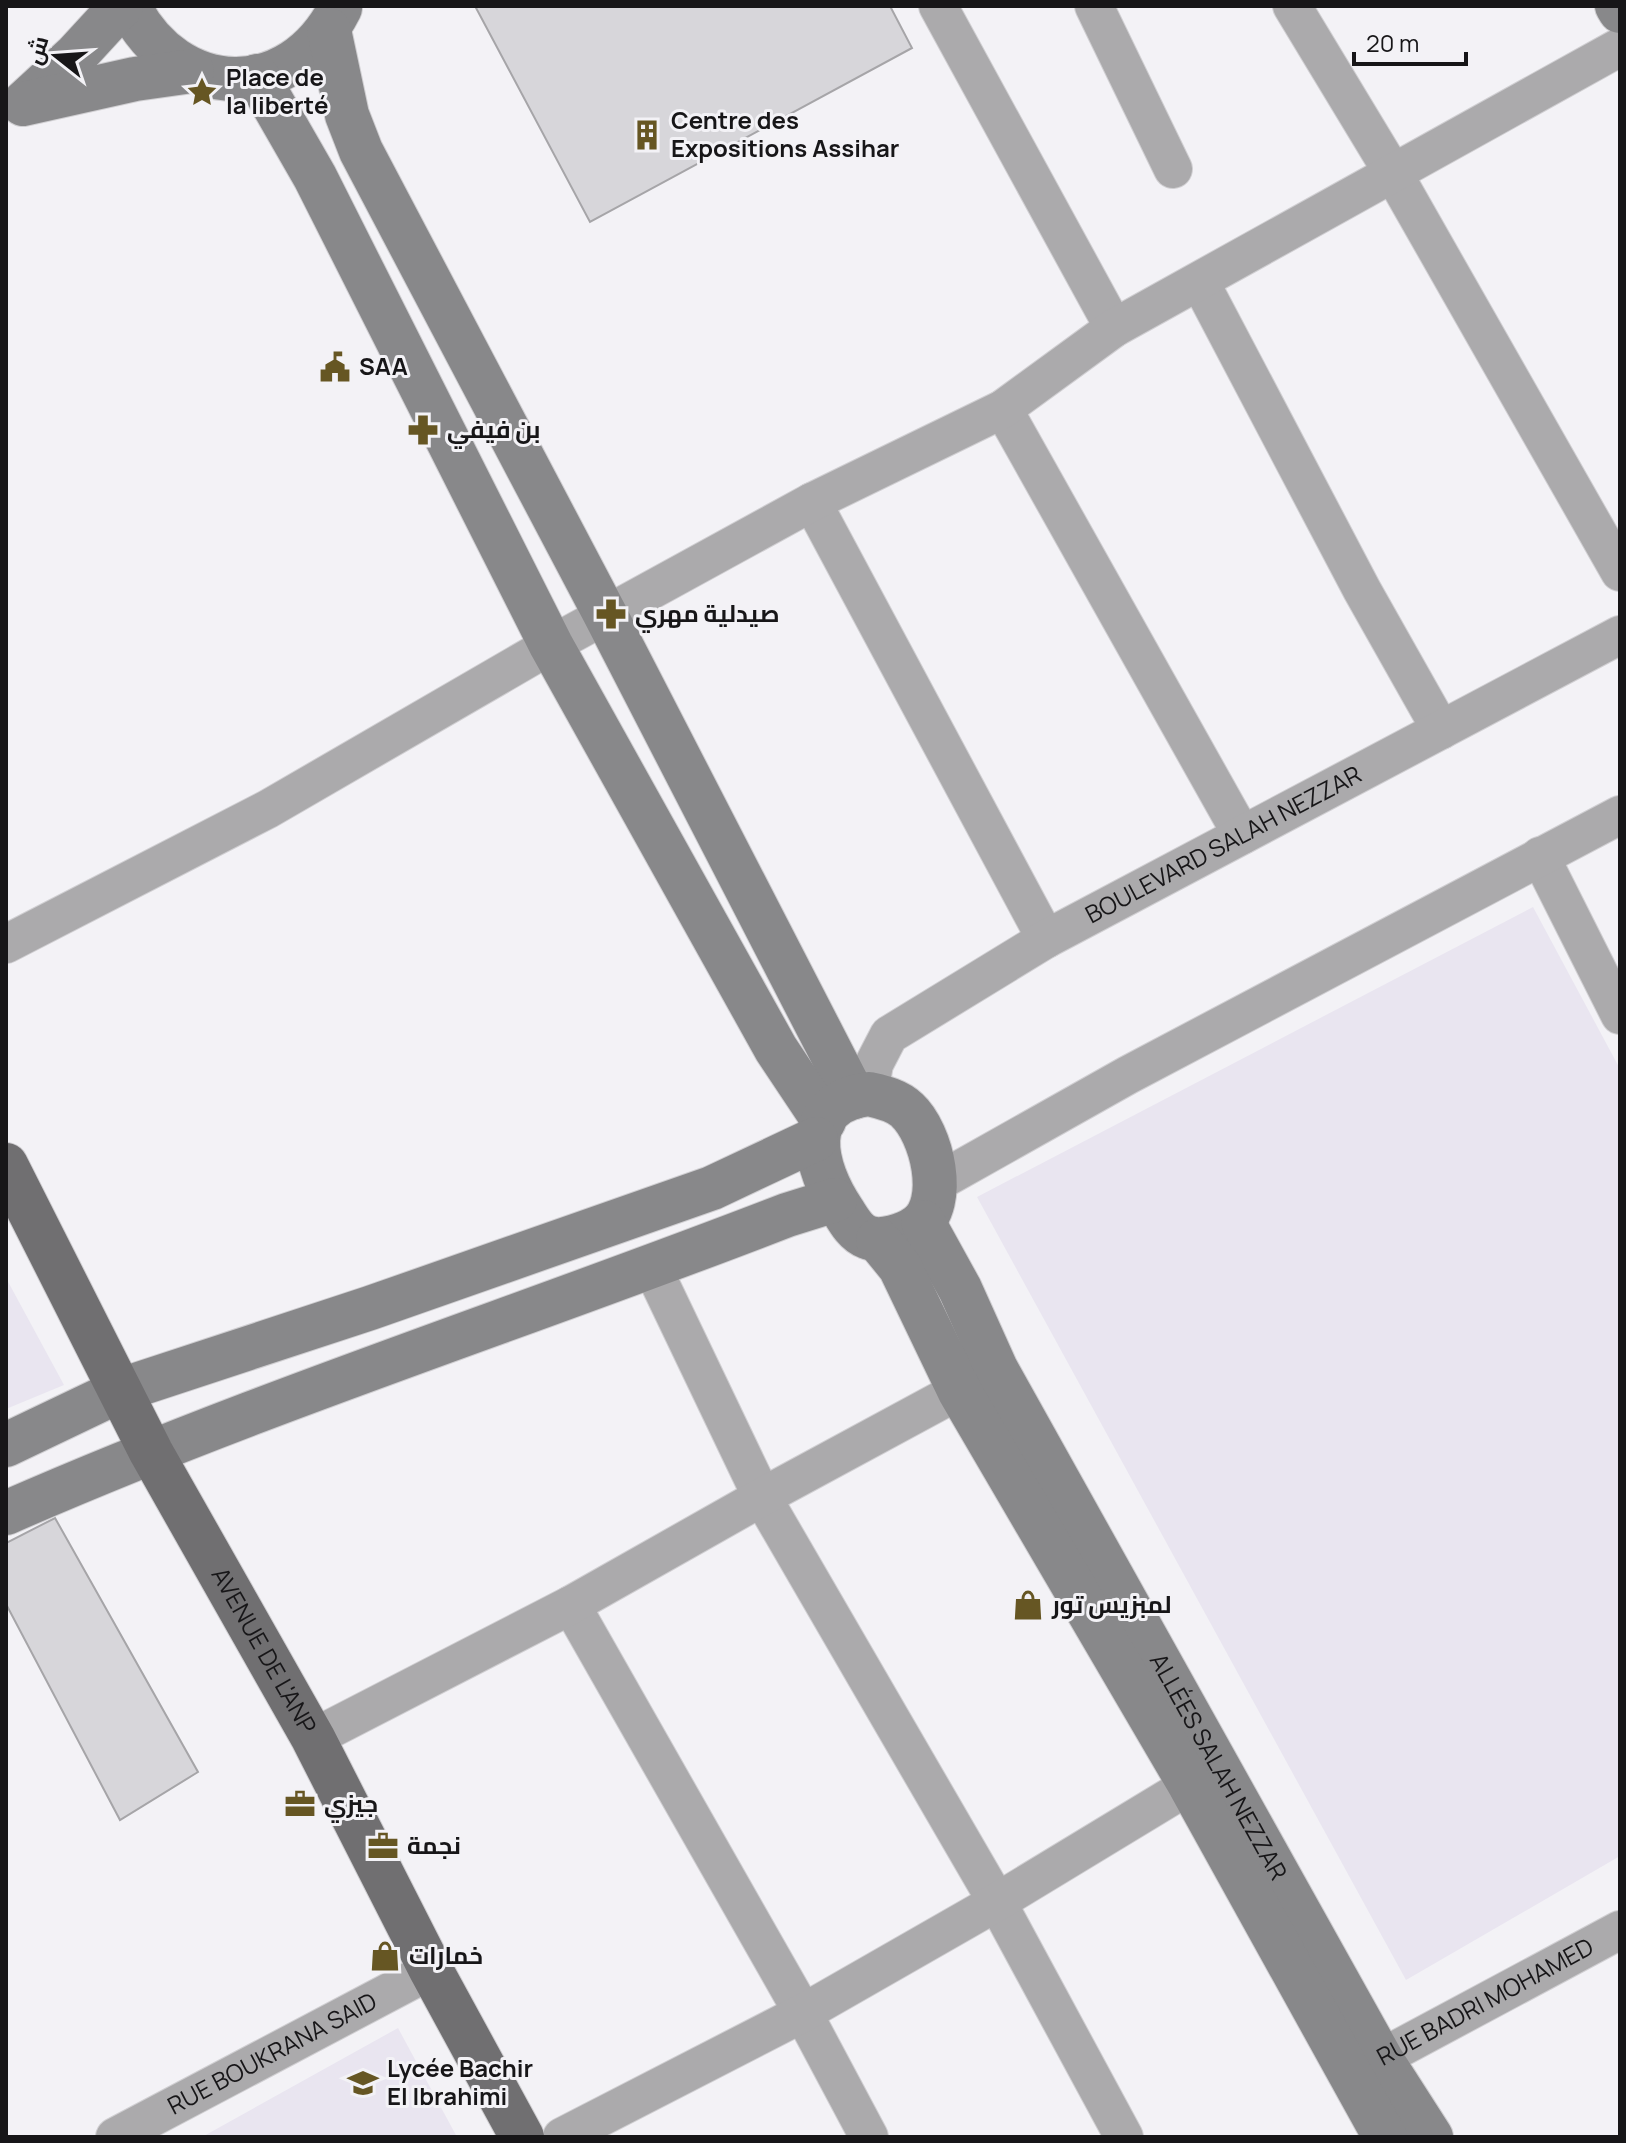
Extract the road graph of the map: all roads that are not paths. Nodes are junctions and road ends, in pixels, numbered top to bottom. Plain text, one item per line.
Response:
1 (121, 6) edge
2 (129, 6) edge
3 (938, 6) edge
4 (1094, 6) edge
5 (1292, 6) edge
6 (1617, 6) edge
7 (1620, 11) edge
8 (335, 18) edge
9 (1620, 47) edge
10 (192, 71) junction
11 (257, 76) junction
12 (14, 109) edge
13 (1173, 169) dead end
14 (1393, 173) junction
15 (1200, 282) junction
16 (1114, 328) junction
17 (1003, 409) junction
18 (812, 502) junction
19 (1620, 572) edge
20 (605, 614) junction
21 (1620, 635) edge
22 (551, 645) junction
23 (1441, 730) junction
24 (1620, 815) edge
25 (1242, 835) junction
26 (1540, 856) junction
27 (1046, 939) junction
28 (6, 944) edge
29 (1620, 1015) edge
30 (841, 1113) junction
31 (6, 1165) edge
32 (835, 1200) junction
33 (930, 1202) junction
34 (878, 1240) junction
35 (651, 1265) junction
36 (413, 1293) junction
37 (426, 1349) junction
38 (978, 1381) junction
39 (121, 1390) junction
40 (6, 1445) edge
41 (151, 1452) junction
42 (762, 1497) junction
43 (6, 1513) edge
44 (571, 1605) junction
45 (313, 1738) junction
46 (1190, 1785) junction
47 (997, 1902) junction
48 (1620, 1930) edge
49 (431, 1970) junction
50 (803, 2013) junction
51 (1365, 2067) junction
52 (115, 2137) edge
53 (522, 2137) edge
54 (562, 2137) edge
55 (869, 2137) edge
56 (1124, 2137) edge
57 (1385, 2137) edge
58 (1431, 2137) edge

1 - 12 street
2 - 10 street
3 - 16 street
4 - 13 street
5 - 14 street
6 - 7 street
8 - 11 street
8 - 20 street
9 - 14 street
10 - 11 street
10 - 12 street
11 - 22 street
14 - 15 street
14 - 19 street
15 - 16 street
15 - 23 street
16 - 17 street
17 - 18 street
17 - 25 street
18 - 20 street
18 - 27 street
20 - 22 street
20 - 30 street
21 - 23 street, BOULEVARD SALAH NEZZAR
22 - 28 street
22 - 30 street
23 - 25 street, BOULEVARD SALAH NEZZAR
24 - 26 street
25 - 27 street, BOULEVARD SALAH NEZZAR
26 - 29 street
26 - 33 street
27 - 30 street, BOULEVARD SALAH NEZZAR
30 - 32 street
30 - 33 street
30 - 36 street
31 - 39 main road, AVENUE DE L'ANP
32 - 34 street
32 - 35 street
33 - 34 street
33 - 38 street, ALLÉES SALAH NEZZAR
34 - 38 street
35 - 37 street
35 - 42 street
36 - 37 street
36 - 39 street
37 - 41 street
38 - 42 street
38 - 46 street
38 - 51 street, ALLÉES SALAH NEZZAR
39 - 40 street
39 - 41 main road, AVENUE DE L'ANP
41 - 43 street
41 - 45 main road, AVENUE DE L'ANP
42 - 44 street
42 - 47 street
44 - 45 street
44 - 50 street
45 - 49 main road, AVENUE DE L'ANP
46 - 47 street
46 - 51 street
47 - 50 street
47 - 56 street
48 - 51 street, RUE BADRI MOHAMED
49 - 52 street, RUE BOUKRANA SAID
49 - 53 main road, AVENUE DE L'ANP
50 - 54 street
50 - 55 street
51 - 57 street
51 - 58 street, ALLÉES SALAH NEZZAR

